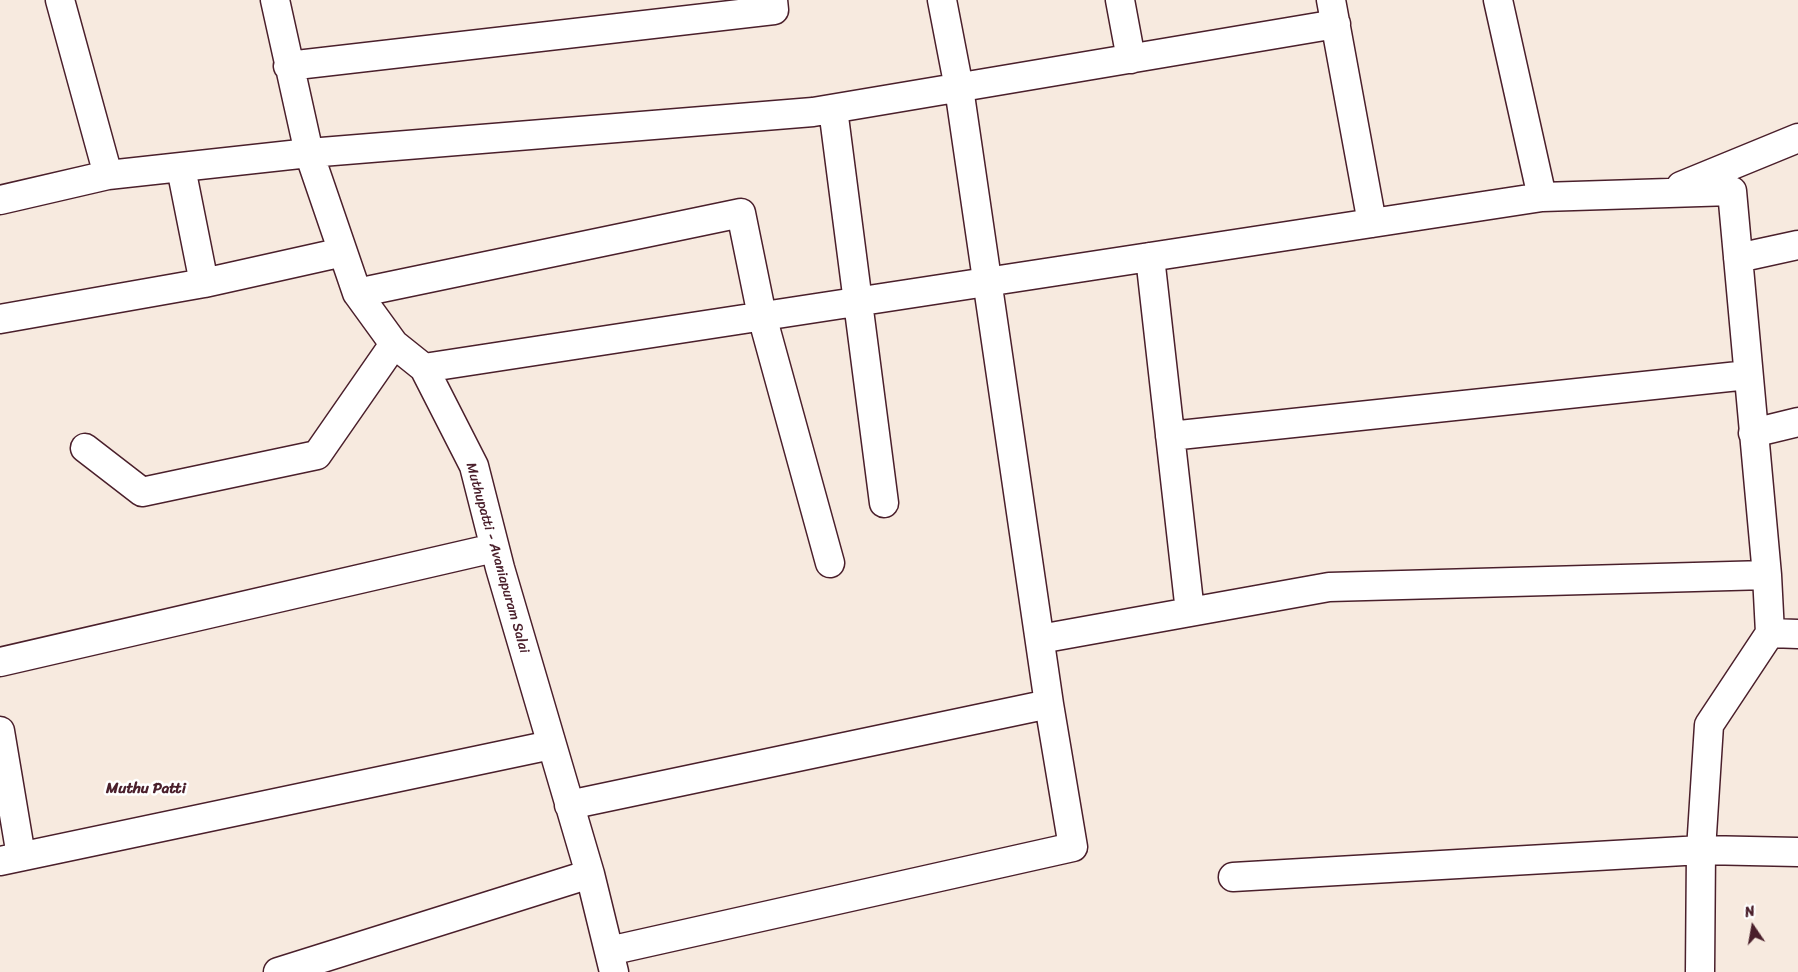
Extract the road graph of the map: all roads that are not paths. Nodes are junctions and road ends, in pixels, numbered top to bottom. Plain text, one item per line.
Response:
1 (60, 0) edge
2 (275, 0) edge
3 (773, 0) edge
4 (942, 0) edge
5 (1120, 0) edge
6 (1498, 0) edge
7 (1334, 12) edge
8 (1132, 59) junction
9 (288, 66) junction
10 (958, 88) junction
11 (833, 109) junction
12 (1798, 138) edge
13 (309, 153) junction
14 (181, 168) junction
15 (108, 175) junction
16 (1665, 193) junction
17 (1542, 197) junction
18 (0, 200) edge
19 (1372, 223) junction
20 (1798, 245) edge
21 (343, 252) junction
22 (1150, 257) junction
23 (1738, 258) junction
24 (987, 282) junction
25 (204, 283) junction
26 (357, 293) junction
27 (858, 301) junction
28 (762, 316) junction
29 (0, 319) edge
30 (394, 344) junction
31 (424, 368) junction
32 (1748, 375) junction
33 (1798, 422) edge
34 (1753, 433) junction
35 (1170, 436) junction
36 (85, 448) dead end
37 (884, 503) dead end
38 (494, 548) junction
39 (830, 563) dead end
40 (1766, 575) junction
41 (1190, 612) junction
42 (1770, 633) junction
43 (1798, 634) edge
44 (1040, 639) junction
45 (0, 662) edge
46 (1048, 704) junction
47 (0, 731) edge
48 (551, 745) junction
49 (569, 805) junction
50 (1702, 850) junction
51 (1798, 852) edge
52 (10, 859) edge
53 (590, 874) junction
54 (1233, 877) dead end
55 (612, 962) edge
56 (278, 972) edge
57 (1700, 972) edge

1 - 15 street
2 - 9 street, Muthupatti - Avaniapuram Salai
3 - 9 street
4 - 10 street
5 - 8 street
6 - 17 street
7 - 8 street
7 - 19 street
8 - 10 street
9 - 13 street, Muthupatti - Avaniapuram Salai
10 - 11 street
10 - 24 street
11 - 13 street
11 - 27 street
12 - 16 street
13 - 14 street
13 - 21 street, Muthupatti - Avaniapuram Salai
14 - 15 street
14 - 25 street
15 - 18 street
16 - 17 street
16 - 23 street
17 - 19 street
19 - 22 street
20 - 23 street
21 - 25 street
21 - 26 street, Muthupatti - Avaniapuram Salai
22 - 24 street
22 - 35 street
23 - 32 street
24 - 27 street
24 - 44 street
25 - 29 street
26 - 28 street
26 - 30 street, Muthupatti - Avaniapuram Salai
27 - 28 street
27 - 37 street
28 - 31 street
28 - 39 street
30 - 31 street, Muthupatti - Avaniapuram Salai
30 - 36 street
31 - 38 street, Muthupatti - Avaniapuram Salai
32 - 34 street
32 - 35 street
33 - 34 street
34 - 40 street
35 - 41 street
38 - 45 street
38 - 48 street, Muthupatti - Avaniapuram Salai
40 - 41 street
40 - 42 street
41 - 44 street
42 - 43 street
42 - 50 street
44 - 46 street
46 - 49 street
46 - 55 street
47 - 52 street
48 - 49 street, Muthupatti - Avaniapuram Salai
48 - 52 street
49 - 53 street, Muthupatti - Avaniapuram Salai
50 - 51 street
50 - 54 street
50 - 57 street
53 - 55 street, Muthupatti - Avaniapuram Salai
53 - 56 street

